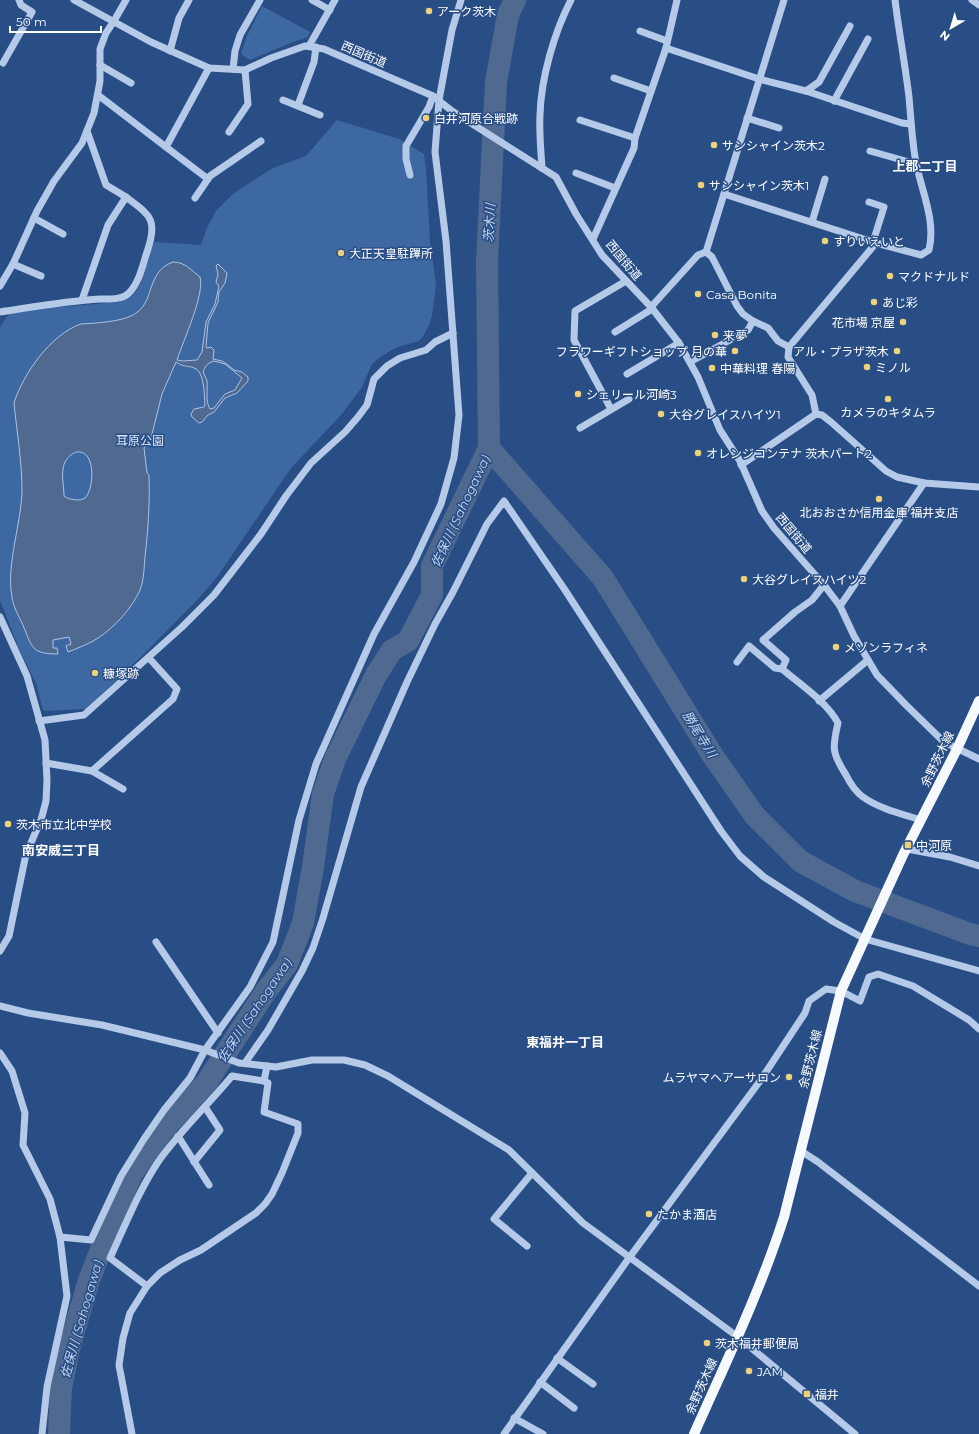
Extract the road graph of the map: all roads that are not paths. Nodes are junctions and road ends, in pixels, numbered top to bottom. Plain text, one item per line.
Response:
1 (19, 0) edge
2 (74, 0) edge
3 (126, 0) edge
4 (189, 0) edge
5 (260, 0) edge
6 (312, 0) edge
7 (335, 0) edge
8 (461, 0) edge
9 (571, 0) edge
10 (677, 0) edge
11 (784, 0) edge
12 (895, 0) edge
13 (330, 10) junction
14 (114, 21) junction
15 (850, 26) dead end
16 (640, 31) dead end
17 (868, 39) dead end
18 (666, 44) junction
19 (313, 47) junction
20 (170, 51) junction
21 (3, 63) dead end
22 (100, 66) junction
23 (209, 68) junction
24 (233, 69) junction
25 (245, 70) junction
26 (614, 78) dead end
27 (759, 80) junction
28 (130, 83) dead end
29 (651, 91) junction
30 (806, 91) junction
31 (98, 95) junction
32 (436, 98) junction
33 (283, 100) dead end
34 (834, 101) junction
35 (298, 105) junction
36 (320, 115) dead end
37 (748, 118) junction
38 (580, 120) dead end
39 (911, 124) junction
40 (779, 128) dead end
41 (87, 132) junction
42 (229, 132) dead end
43 (636, 138) junction
44 (261, 141) dead end
45 (166, 147) junction
46 (870, 151) dead end
47 (916, 164) junction
48 (542, 168) junction
49 (576, 173) dead end
50 (410, 175) dead end
51 (825, 178) dead end
52 (208, 179) junction
53 (615, 188) junction
54 (724, 194) junction
55 (126, 197) junction
56 (196, 198) dead end
57 (870, 202) dead end
58 (34, 218) junction
59 (812, 222) junction
60 (63, 234) dead end
61 (593, 239) junction
62 (874, 242) junction
63 (706, 252) junction
64 (13, 264) junction
65 (41, 276) dead end
66 (626, 281) junction
67 (0, 286) edge
68 (82, 300) junction
69 (652, 308) junction
70 (0, 312) edge
71 (753, 321) junction
72 (615, 332) dead end
73 (453, 333) junction
74 (678, 343) junction
75 (789, 347) junction
76 (690, 362) junction
77 (627, 374) dead end
78 (628, 399) dead end
79 (611, 409) junction
80 (816, 414) junction
81 (580, 428) dead end
82 (741, 465) junction
83 (924, 483) junction
84 (979, 487) edge
85 (824, 585) junction
86 (840, 606) junction
87 (0, 617) edge
88 (149, 658) junction
89 (868, 660) junction
90 (736, 662) dead end
91 (782, 669) junction
92 (819, 701) junction
93 (979, 701) edge
94 (39, 720) junction
95 (957, 749) junction
96 (979, 759) edge
97 (46, 763) junction
98 (92, 771) junction
99 (123, 789) dead end
100 (921, 820) junction
101 (907, 849) junction
102 (979, 866) edge
103 (866, 936) junction
104 (156, 942) dead end
105 (0, 951) edge
106 (979, 970) edge
107 (841, 991) junction
108 (0, 1006) edge
109 (979, 1029) edge
110 (218, 1033) junction
111 (205, 1050) junction
112 (0, 1053) edge
113 (242, 1063) junction
114 (267, 1066) junction
115 (264, 1081) junction
116 (205, 1107) junction
117 (178, 1136) junction
118 (801, 1151) junction
119 (194, 1162) junction
120 (532, 1173) junction
121 (209, 1185) dead end
122 (60, 1237) junction
123 (527, 1246) dead end
124 (629, 1258) junction
125 (147, 1286) junction
126 (979, 1286) edge
127 (738, 1337) junction
128 (557, 1358) junction
129 (540, 1382) junction
130 (593, 1384) dead end
131 (574, 1408) dead end
132 (514, 1418) junction
133 (42, 1434) edge
134 (132, 1434) edge
135 (504, 1434) edge
136 (543, 1434) edge
137 (694, 1434) edge
138 (855, 1434) edge

1 - 21 street
2 - 14 street
3 - 14 street
4 - 20 street
5 - 24 street
6 - 13 street
7 - 13 street
8 - 32 street
9 - 48 street
10 - 18 street
11 - 27 street
12 - 39 street
13 - 19 street
14 - 20 street
14 - 22 street
15 - 30 street
16 - 18 street
17 - 34 street
18 - 27 street
18 - 29 street
19 - 25 street
19 - 32 street, 西国街道
19 - 35 street
20 - 23 street
22 - 28 street
22 - 31 street
23 - 24 street
23 - 45 street
24 - 25 street
25 - 42 street
26 - 29 street
27 - 30 street
27 - 37 street
29 - 43 street
30 - 34 street
31 - 41 street
31 - 45 street
32 - 48 street, 西国街道
32 - 50 street
32 - 73 street
33 - 35 street
34 - 39 street
35 - 36 street
37 - 40 street
37 - 54 street
38 - 43 street
39 - 47 street
41 - 55 street
41 - 58 street
43 - 53 street
44 - 52 street
45 - 52 street
46 - 47 street
47 - 62 street
48 - 61 street, 西国街道
49 - 53 street
51 - 59 street
52 - 56 street
53 - 61 street
54 - 59 street
54 - 63 street
55 - 68 street
55 - 68 street
57 - 62 street
58 - 60 street
58 - 64 street
59 - 62 street
61 - 66 street, 西国街道
62 - 75 street
63 - 69 street
63 - 71 street
64 - 65 street
64 - 67 street
66 - 69 street, 西国街道
66 - 79 street
68 - 70 street
69 - 72 street
69 - 74 street, 西国街道
71 - 75 street
71 - 76 street
73 - 88 street
73 - 110 street
74 - 76 street, 西国街道
74 - 77 street
75 - 80 street
76 - 82 street, 西国街道
78 - 79 street
79 - 81 street
80 - 82 street
80 - 83 street
82 - 85 street, 西国街道
83 - 84 street
83 - 86 street
85 - 86 street, 西国街道
85 - 91 street
86 - 89 street, 西国街道
87 - 94 street
88 - 94 street
88 - 98 street
89 - 92 street
89 - 95 street, 西国街道
90 - 91 street
91 - 92 street
92 - 100 street
93 - 95 main road, 余野茨木線
94 - 97 street
95 - 96 street, 西国街道
95 - 100 main road, 余野茨木線
97 - 98 street
97 - 105 street
98 - 99 street
100 - 101 main road, 余野茨木線
101 - 102 street
101 - 103 main road, 余野茨木線
103 - 106 street
103 - 107 main road, 余野茨木線
103 - 113 street
104 - 110 street
107 - 109 street
107 - 118 main road, 余野茨木線
107 - 124 street
108 - 111 street
110 - 111 street
111 - 113 street
111 - 122 street
112 - 122 street
113 - 114 street
114 - 115 street
114 - 120 street
115 - 116 street
115 - 125 street
116 - 117 street
116 - 119 street
117 - 119 street
117 - 125 street
118 - 126 street
118 - 127 main road, 余野茨木線
119 - 121 street
120 - 123 street
120 - 124 street
122 - 133 street
124 - 127 street
124 - 128 street
125 - 134 street
127 - 137 main road, 余野茨木線
127 - 138 street
128 - 129 street
128 - 130 street
129 - 131 street
129 - 132 street
132 - 135 street
132 - 136 street

